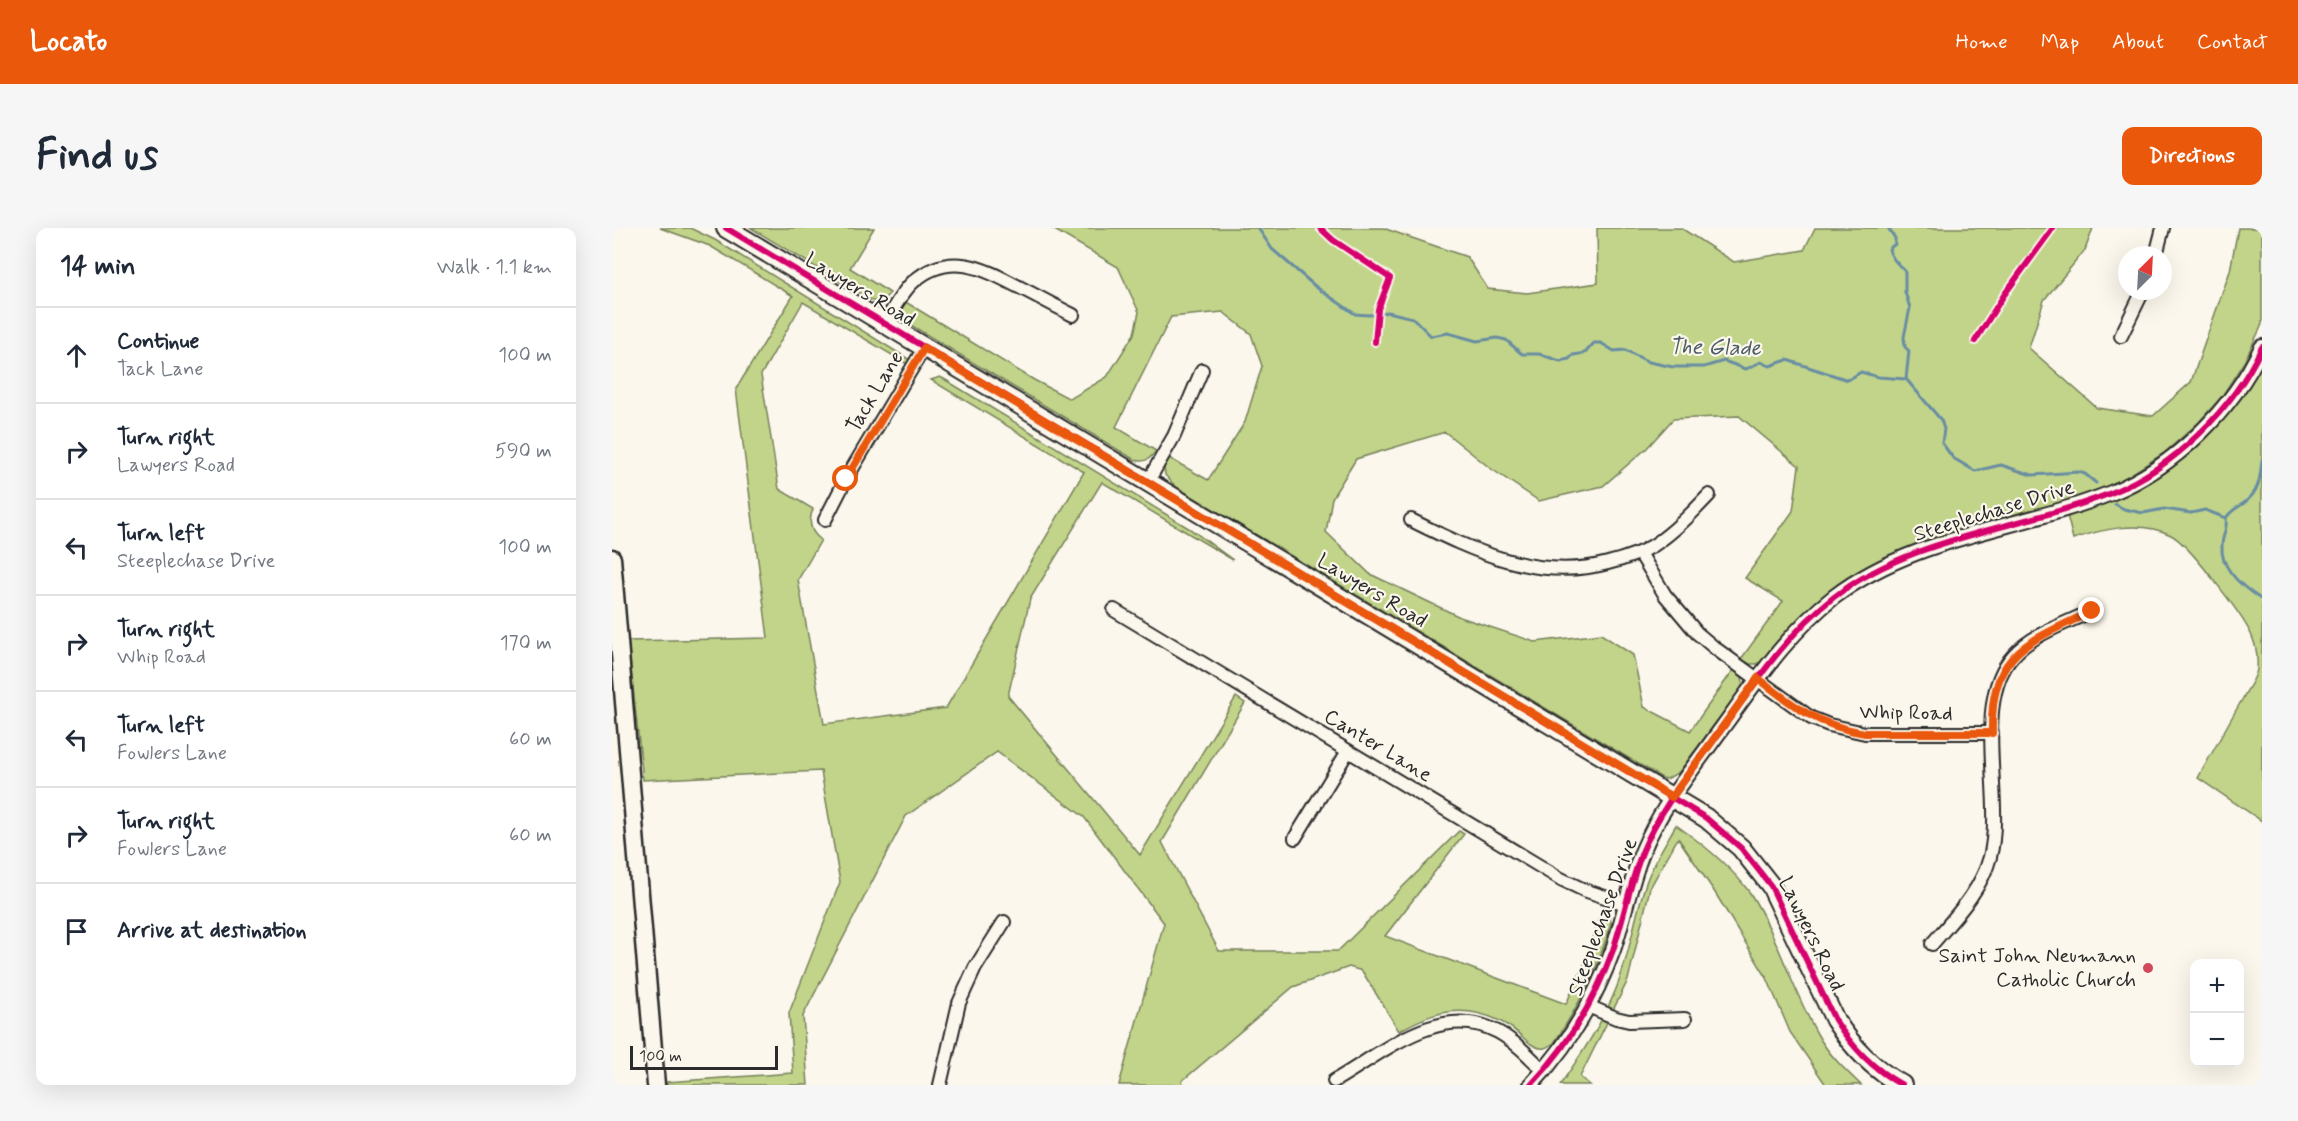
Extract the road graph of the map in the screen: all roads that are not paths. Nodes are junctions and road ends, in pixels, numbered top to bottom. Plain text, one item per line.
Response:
1 (726, 228) edge
2 (2163, 228) edge
3 (2158, 246) edge
4 (2139, 300) edge
5 (1073, 315) dead end
6 (884, 324) junction
7 (2121, 336) dead end
8 (2262, 347) edge
9 (924, 348) junction
10 (1202, 370) dead end
11 (1147, 483) junction
12 (1709, 495) dead end
13 (825, 520) dead end
14 (1411, 520) dead end
15 (1640, 553) junction
16 (612, 558) edge
17 (1114, 610) dead end
18 (2092, 611) dead end
19 (1758, 678) junction
20 (1992, 733) junction
21 (1348, 751) junction
22 (1672, 797) junction
23 (1295, 838) dead end
24 (1626, 904) junction
25 (1004, 922) dead end
26 (1932, 944) dead end
27 (1588, 1006) junction
28 (1685, 1019) dead end
29 (1544, 1071) junction
30 (1334, 1081) dead end
31 (656, 1085) edge
32 (940, 1085) edge
33 (1531, 1085) edge
34 (1902, 1085) edge

1 - 6 main road, Lawyers Road
2 - 3 street
4 - 7 street
5 - 6 street
6 - 9 main road, Lawyers Road
8 - 19 street, Steeplechase Drive
9 - 11 main road, Lawyers Road
9 - 13 street, Tack Lane
10 - 11 street
11 - 22 main road, Lawyers Road
12 - 15 street
14 - 15 street
15 - 19 street, Whip Road
16 - 31 main road
17 - 21 street, Canter Lane
18 - 20 street
19 - 20 street, Whip Road
19 - 22 street, Steeplechase Drive
20 - 26 street
21 - 23 street
21 - 24 street, Canter Lane
22 - 24 street, Steeplechase Drive
22 - 34 main road, Lawyers Road
24 - 27 street, Steeplechase Drive
25 - 32 street
27 - 28 street
27 - 29 street, Steeplechase Drive
29 - 30 street
29 - 33 street, Steeplechase Drive

